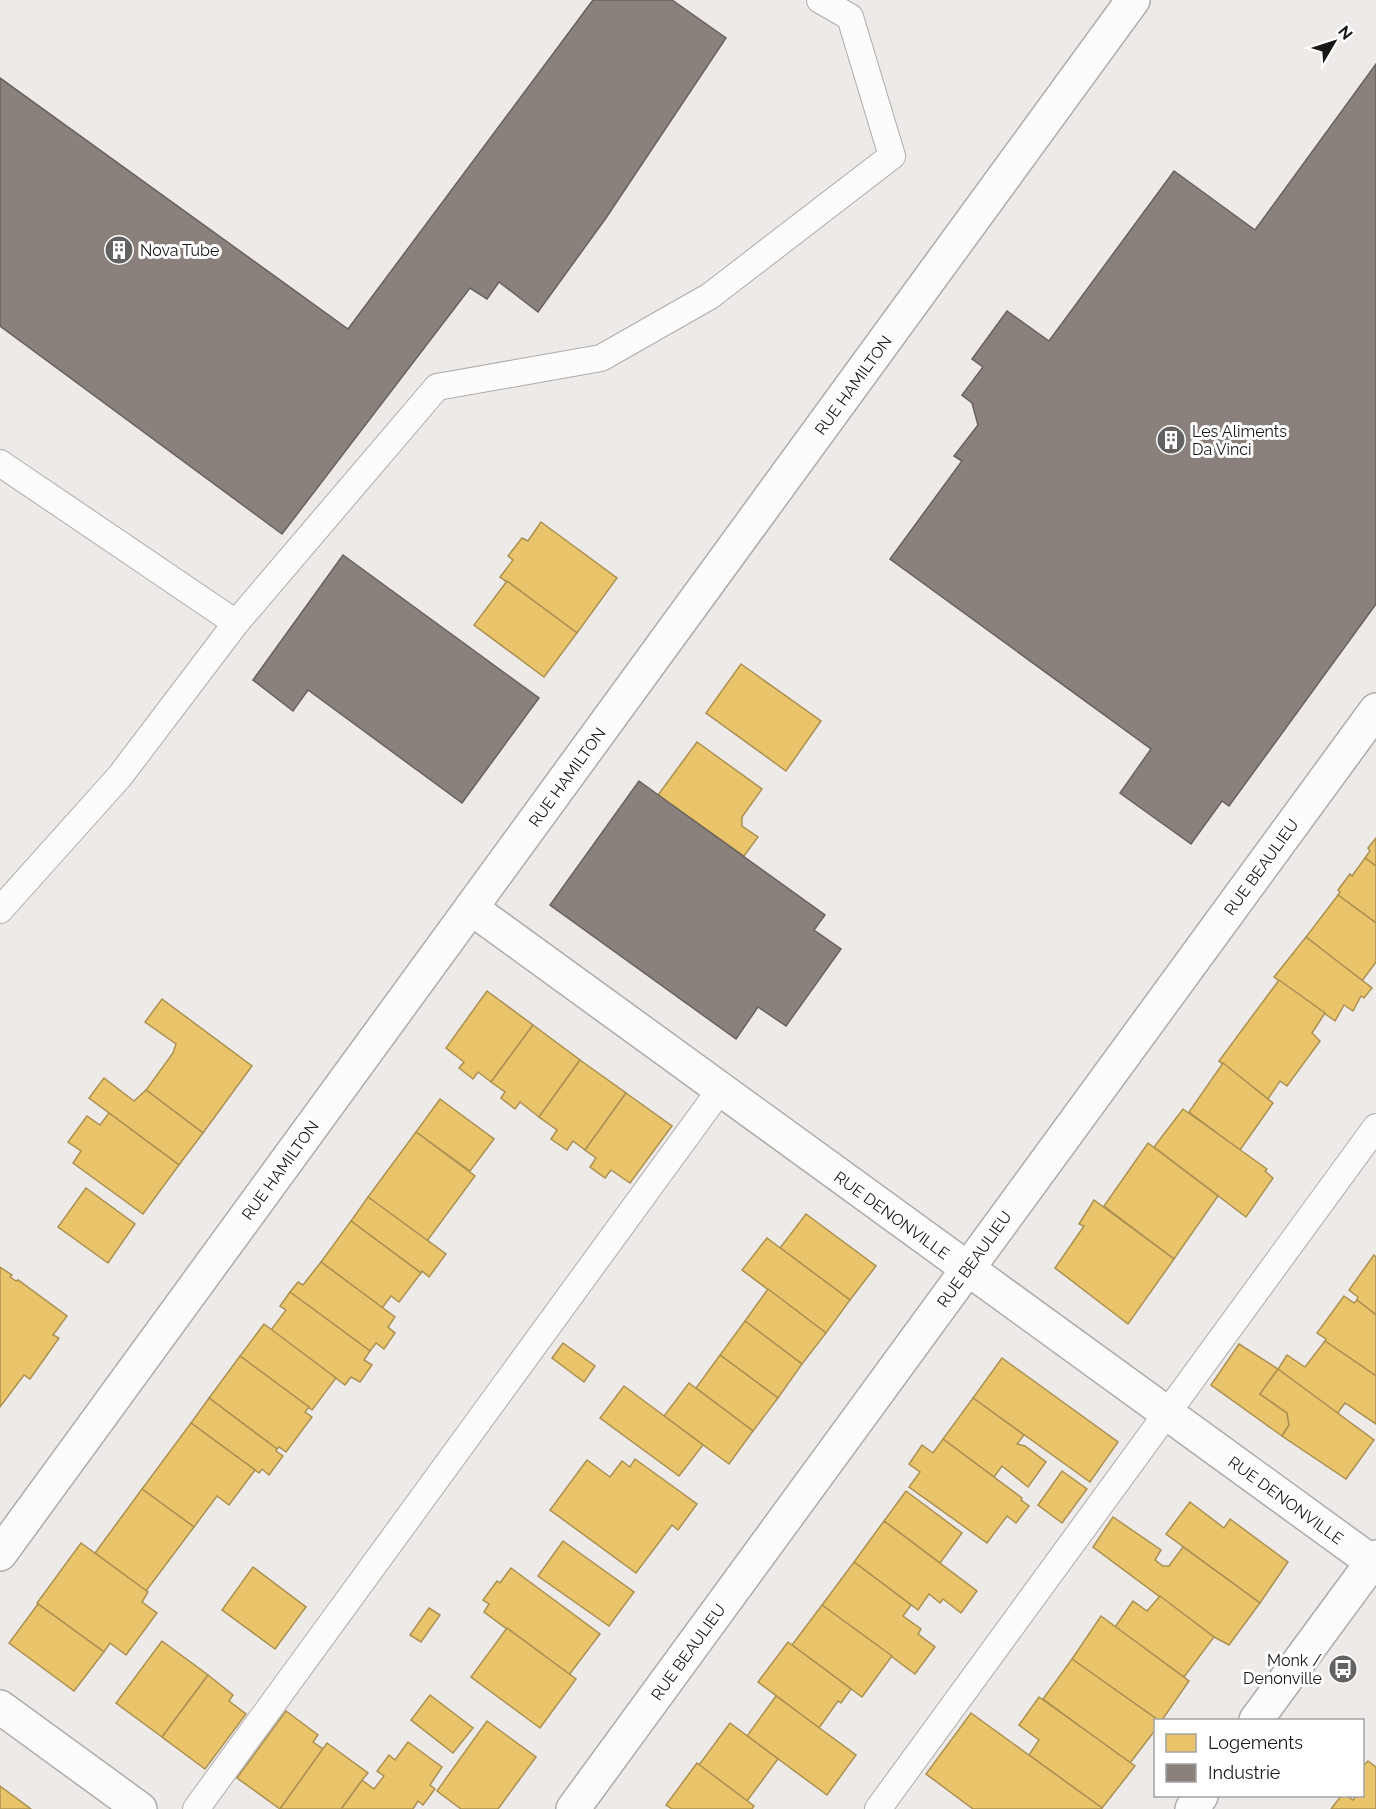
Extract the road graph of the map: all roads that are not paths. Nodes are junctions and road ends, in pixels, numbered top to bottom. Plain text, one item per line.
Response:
1 (820, 0) edge
2 (1133, 0) edge
3 (0, 463) edge
4 (236, 623) junction
5 (1376, 710) edge
6 (471, 909) junction
7 (0, 910) edge
8 (720, 1090) junction
9 (1376, 1127) edge
10 (967, 1269) junction
11 (1167, 1414) junction
12 (0, 1554) edge
13 (1374, 1559) edge
14 (0, 1707) edge
15 (1257, 1719) edge
16 (1200, 1797) edge
17 (140, 1809) edge
18 (196, 1809) edge
19 (573, 1809) edge
20 (878, 1809) edge
21 (1191, 1809) edge

1 - 4 lane
2 - 6 street, RUE HAMILTON
3 - 4 lane
4 - 7 lane
5 - 10 street, RUE BEAULIEU
6 - 8 street, RUE DENONVILLE
6 - 12 street, RUE HAMILTON
8 - 10 street, RUE DENONVILLE
8 - 18 lane
9 - 11 lane
10 - 11 street, RUE DENONVILLE
10 - 19 street, RUE BEAULIEU
11 - 13 street, RUE DENONVILLE
11 - 20 lane
13 - 15 street
14 - 17 street
16 - 21 street

